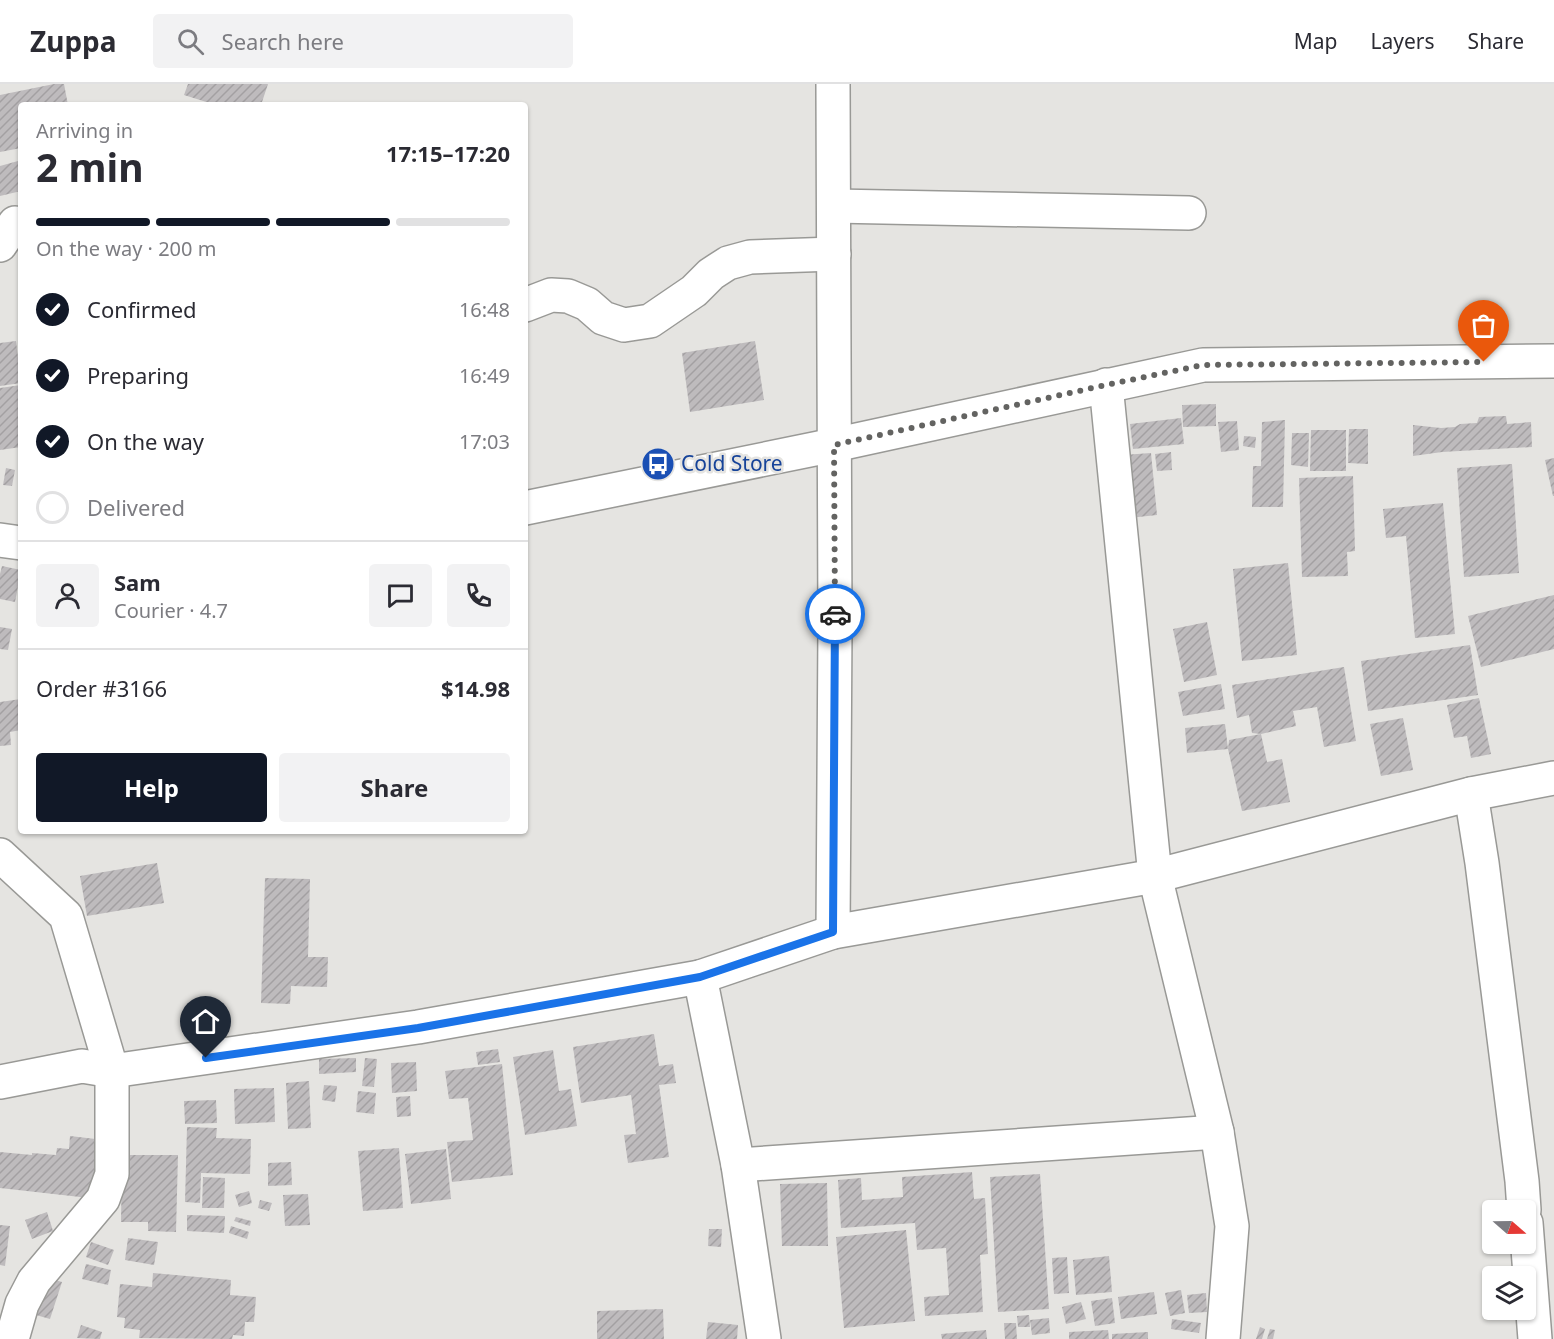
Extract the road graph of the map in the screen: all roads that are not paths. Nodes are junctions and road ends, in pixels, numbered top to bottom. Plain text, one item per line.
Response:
1 (833, 84) edge
2 (834, 206) junction
3 (1188, 213) dead end
4 (834, 254) junction
5 (528, 304) edge
6 (1554, 361) edge
7 (1106, 385) junction
8 (834, 445) junction
9 (528, 507) edge
10 (0, 540) edge
11 (18, 543) edge
12 (1554, 778) edge
13 (1471, 794) junction
14 (0, 855) edge
15 (1155, 876) junction
16 (833, 932) junction
17 (700, 977) junction
18 (112, 1071) junction
19 (0, 1082) edge
20 (1217, 1132) junction
21 (738, 1165) junction
22 (1523, 1200) edge
23 (1528, 1254) edge
24 (11, 1306) edge
25 (12, 1339) edge
26 (765, 1339) edge
27 (1223, 1339) edge
28 (1535, 1339) edge

1 - 2 street
2 - 3 street
2 - 4 street
4 - 5 street
4 - 8 street
6 - 7 street
7 - 8 street
7 - 15 street
8 - 9 street
8 - 16 street
10 - 11 street
12 - 13 street
13 - 15 street
13 - 22 street
14 - 18 street
15 - 16 street
15 - 20 street
16 - 17 street
17 - 18 street
17 - 21 street
18 - 19 street
18 - 24 street
20 - 21 street
20 - 27 street
21 - 26 street
23 - 28 street
24 - 25 street

